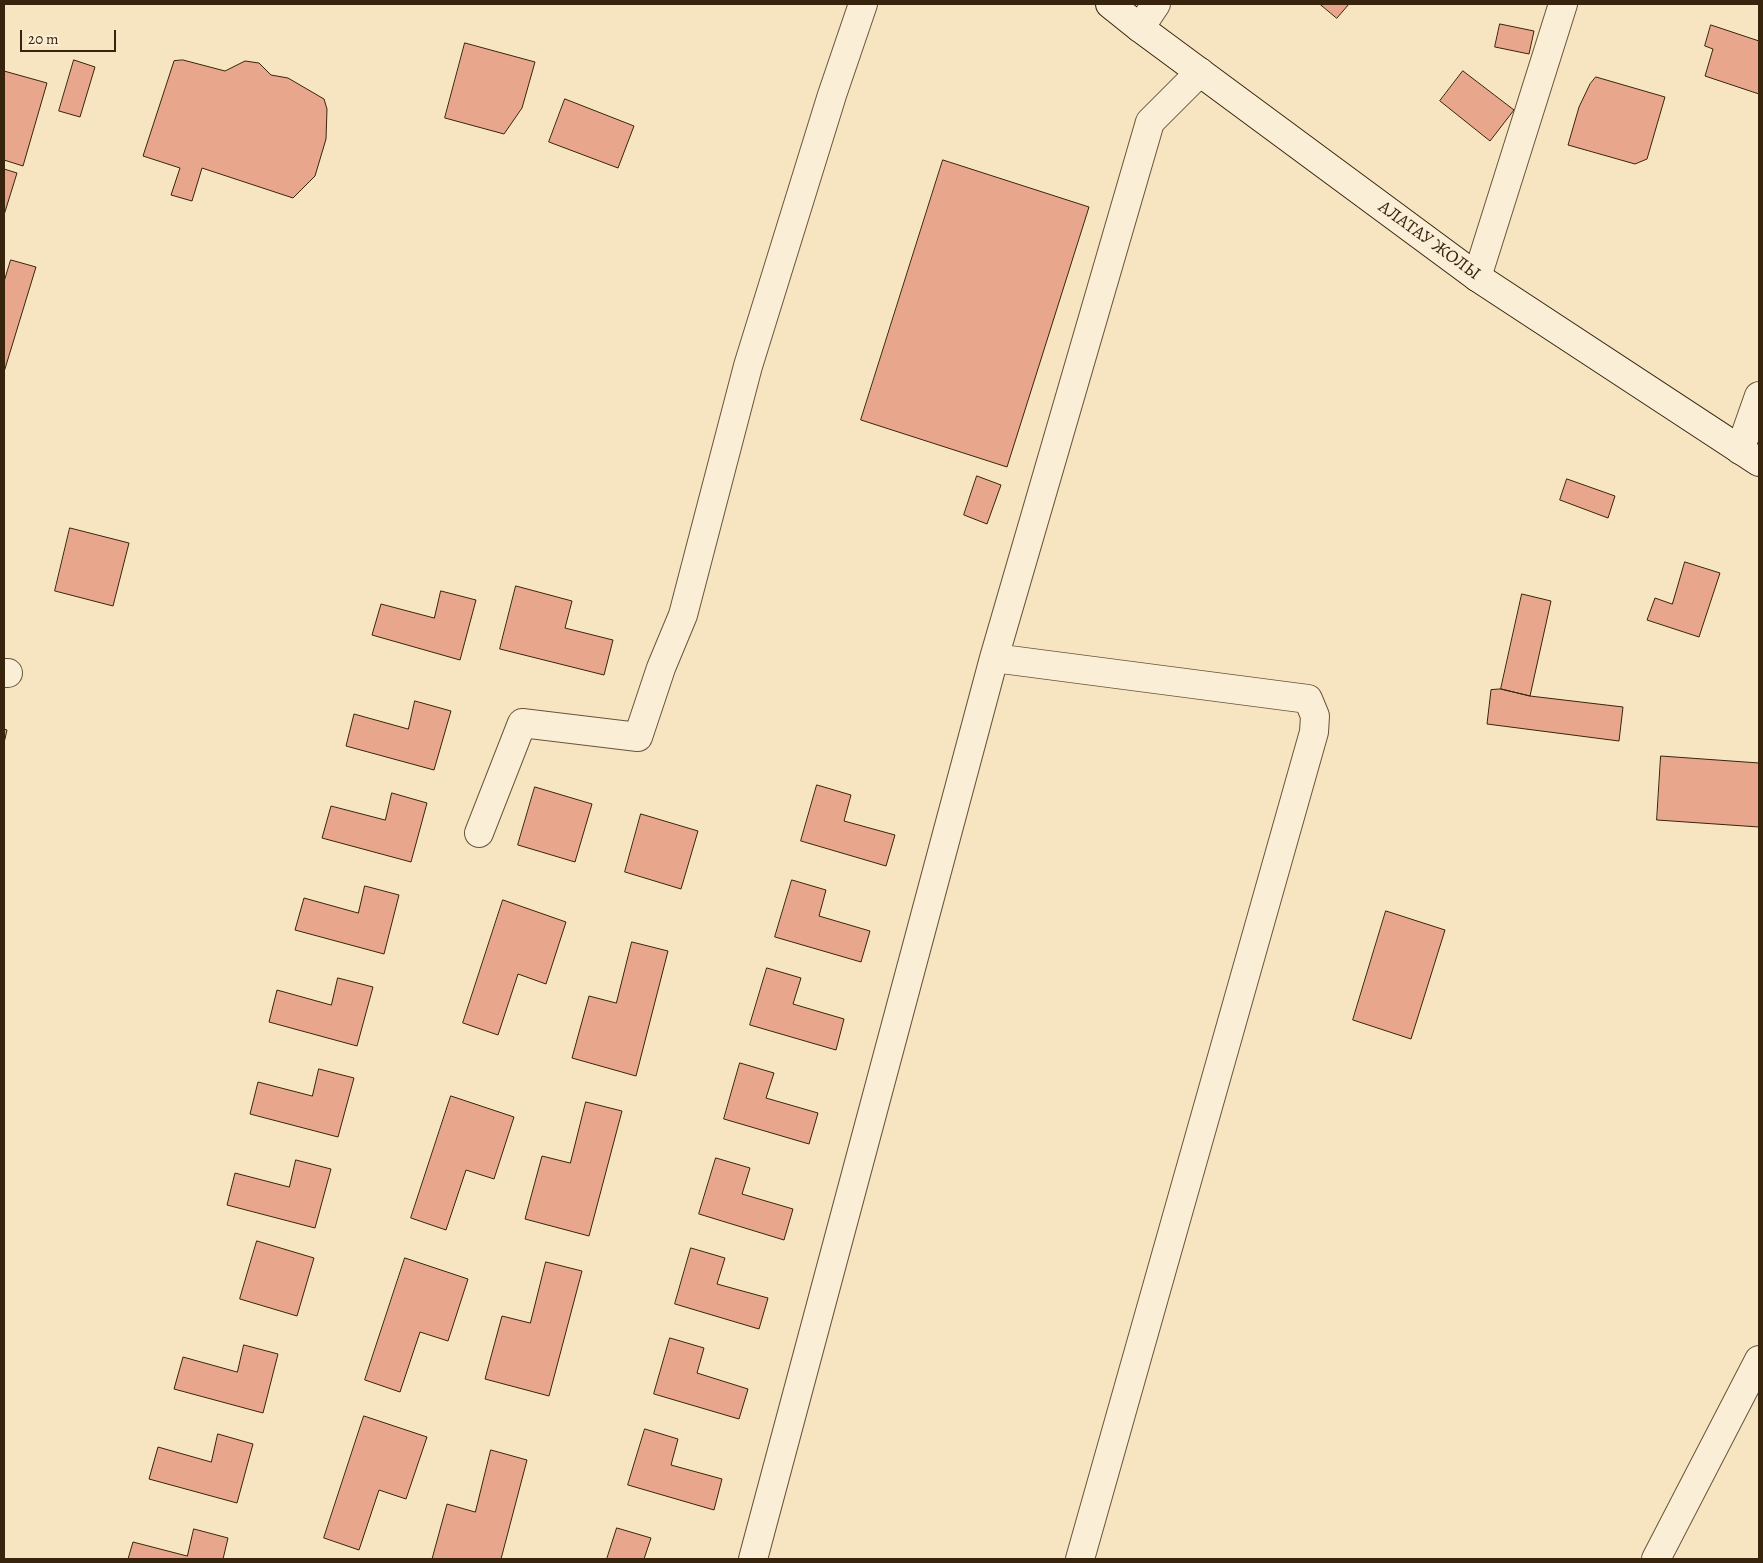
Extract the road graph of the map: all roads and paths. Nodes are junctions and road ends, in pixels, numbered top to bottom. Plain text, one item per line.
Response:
1 (863, 4) edge
2 (1110, 4) edge
3 (1156, 4) edge
4 (1563, 4) edge
5 (1140, 28) junction
6 (1200, 72) junction
7 (1477, 276) junction
8 (1759, 396) edge
9 (1750, 456) edge
10 (994, 658) junction
11 (479, 833) dead end
12 (1759, 1360) edge
13 (752, 1559) edge
14 (1080, 1559) edge
15 (1656, 1559) edge

1 - 11 street
2 - 5 street, АЛАТАУ ЖОЛЫ
3 - 5 street
4 - 7 street
5 - 6 street, АЛАТАУ ЖОЛЫ
6 - 7 street, АЛАТАУ ЖОЛЫ
6 - 10 street
7 - 9 street, АЛАТАУ ЖОЛЫ
8 - 9 street
10 - 13 street
10 - 14 street
12 - 15 street

